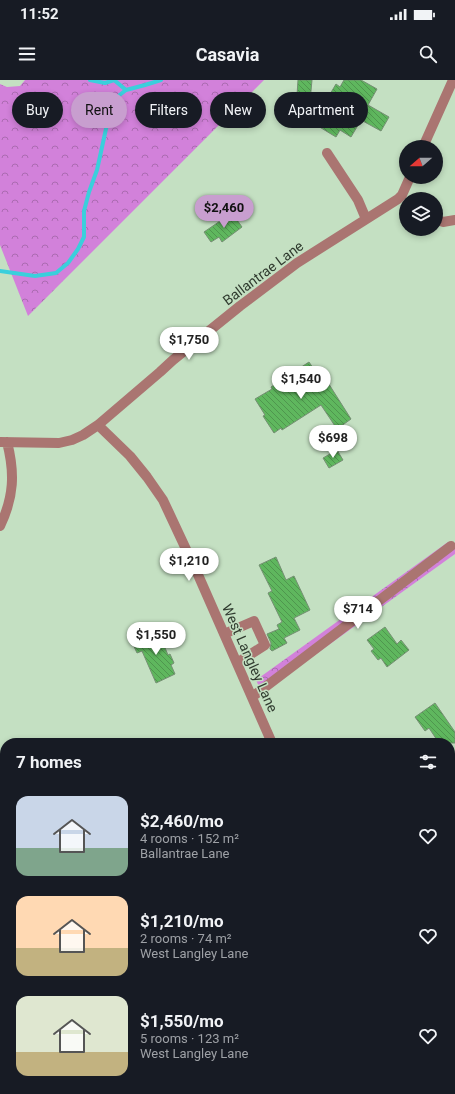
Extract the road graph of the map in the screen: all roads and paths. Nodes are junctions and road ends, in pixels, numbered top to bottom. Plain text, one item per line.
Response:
1 (453, 80) edge
2 (426, 140) edge
3 (327, 153) dead end
4 (399, 198) edge
5 (364, 220) junction
6 (455, 220) edge
7 (443, 222) edge
8 (98, 425) junction
9 (4, 442) edge
10 (0, 526) edge
11 (451, 546) dead end
12 (224, 634) junction
13 (237, 663) junction
14 (252, 697) junction
15 (270, 738) edge

1 - 2 street
3 - 5 street
4 - 5 street, Ballantrae Lane
5 - 8 street, Ballantrae Lane
6 - 7 street
8 - 9 street, Ballantrae Lane
8 - 12 street, West Langley Lane
9 - 10 street
11 - 14 street
12 - 13 street, West Langley Lane
12 - 13 street
13 - 14 street, West Langley Lane
14 - 15 street, West Langley Lane

